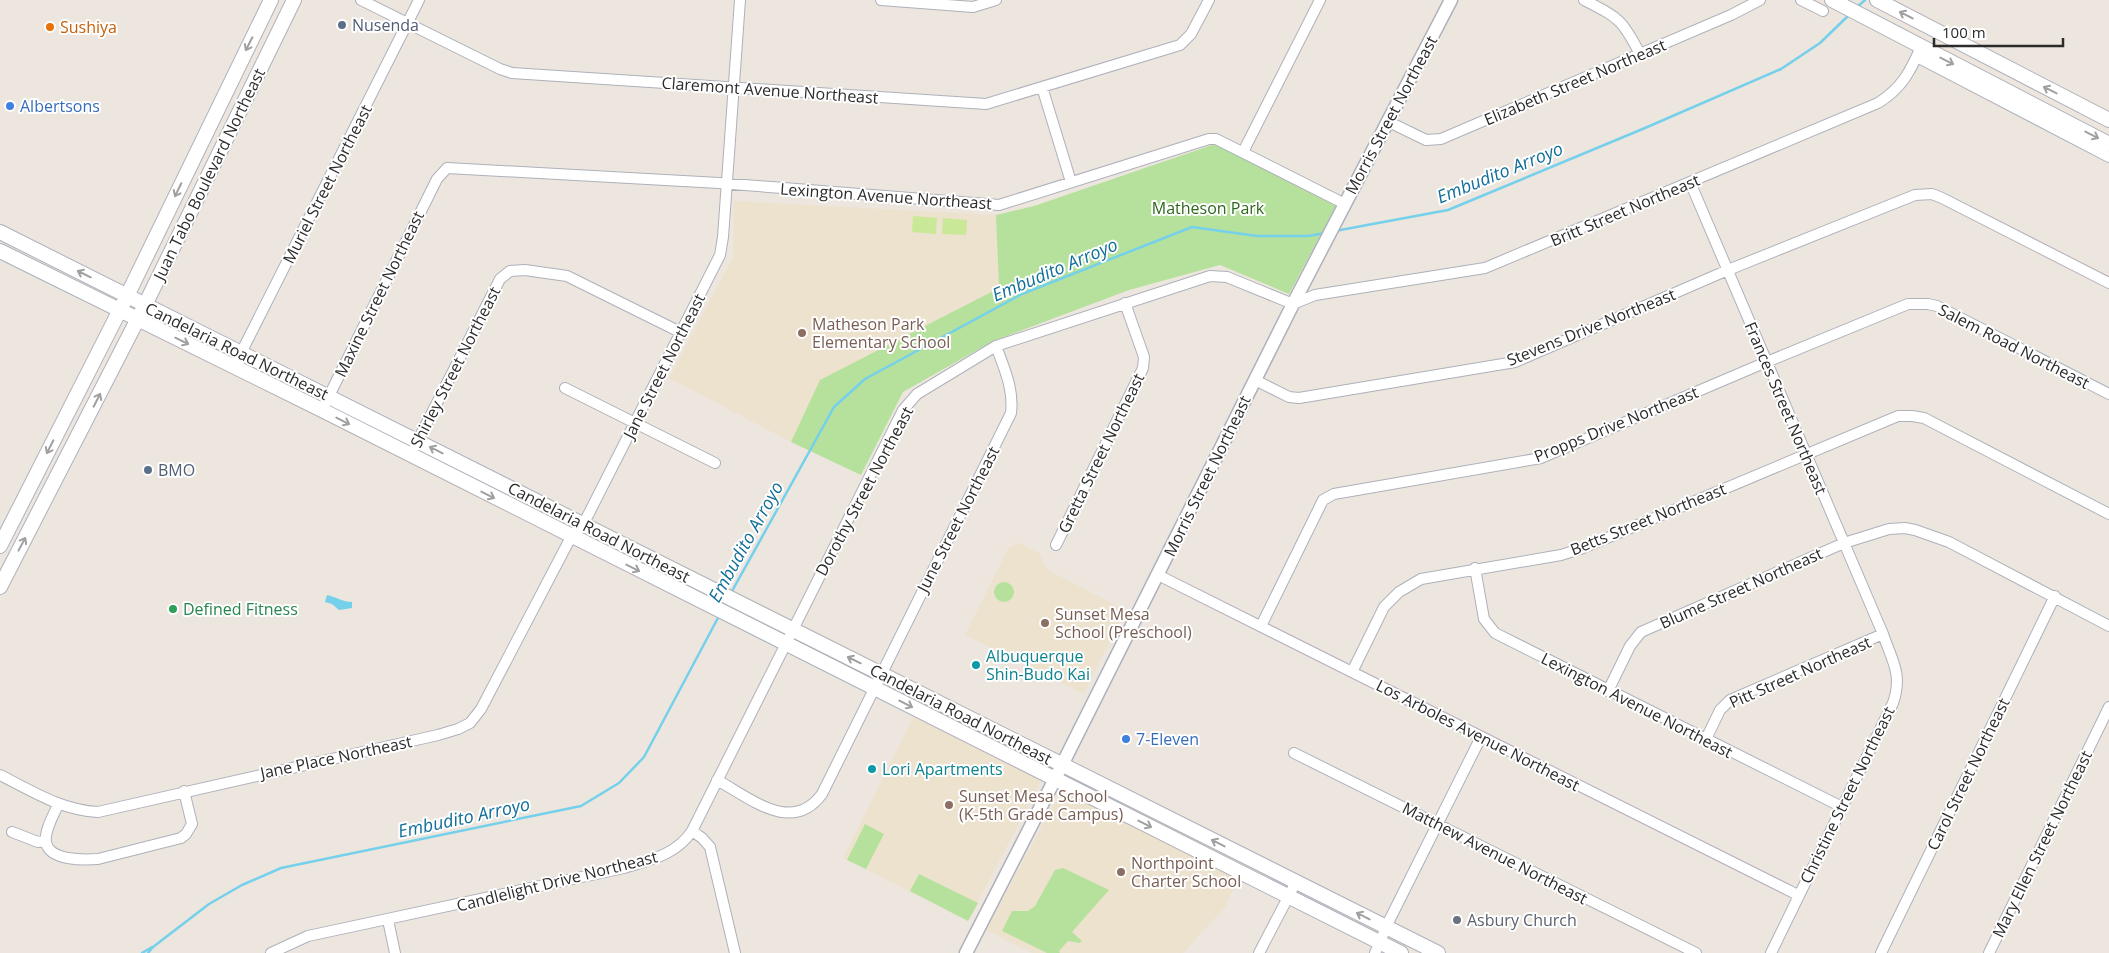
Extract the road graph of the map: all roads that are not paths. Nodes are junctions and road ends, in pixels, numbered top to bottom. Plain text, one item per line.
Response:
1 (271, 0) edge
2 (294, 0) edge
3 (361, 0) edge
4 (420, 0) edge
5 (740, 0) edge
6 (881, 0) edge
7 (996, 0) edge
8 (1209, 0) edge
9 (1320, 0) edge
10 (1451, 0) edge
11 (1584, 0) edge
12 (1760, 0) edge
13 (1801, 0) edge
14 (1833, 0) edge
15 (1880, 2) edge
16 (1823, 11) dead end
17 (408, 24) junction
18 (1919, 52) junction
19 (1640, 54) junction
20 (1042, 87) junction
21 (734, 88) junction
22 (2109, 120) edge
23 (1388, 122) junction
24 (2109, 144) edge
25 (1243, 152) junction
26 (2109, 157) edge
27 (437, 179) joint
28 (1071, 182) junction
29 (1690, 182) junction
30 (727, 184) junction
31 (1345, 204) junction
32 (0, 232) edge
33 (0, 251) edge
34 (1728, 270) junction
35 (2109, 283) edge
36 (127, 296) junction
37 (1125, 303) junction
38 (1918, 303) joint
39 (1293, 304) junction
40 (145, 305) junction
41 (120, 310) junction
42 (138, 320) junction
43 (680, 332) junction
44 (996, 346) junction
45 (241, 353) junction
46 (1767, 362) junction
47 (235, 368) junction
48 (1255, 380) junction
49 (565, 388) dead end
50 (2109, 394) edge
51 (329, 396) junction
52 (322, 410) junction
53 (635, 423) junction
54 (417, 440) junction
55 (1806, 454) junction
56 (410, 455) junction
57 (715, 463) dead end
58 (2109, 514) edge
59 (583, 526) junction
60 (571, 537) junction
61 (1844, 544) junction
62 (1056, 545) dead end
63 (0, 546) edge
64 (1475, 568) junction
65 (1158, 575) junction
66 (0, 587) edge
67 (2055, 596) junction
68 (1261, 626) junction
69 (2109, 626) edge
70 (793, 630) junction
71 (1883, 634) junction
72 (786, 645) junction
73 (1352, 672) junction
74 (880, 673) junction
75 (874, 689) junction
76 (1608, 690) junction
77 (2109, 707) edge
78 (1481, 737) junction
79 (1706, 739) junction
80 (1294, 753) dead end
81 (1061, 764) junction
82 (0, 776) edge
83 (1055, 779) junction
84 (717, 780) junction
85 (184, 791) junction
86 (58, 805) junction
87 (1842, 807) junction
88 (1437, 823) junction
89 (692, 831) junction
90 (12, 832) dead end
91 (45, 841) junction
92 (1296, 882) junction
93 (1798, 895) junction
94 (1289, 897) junction
95 (388, 920) junction
96 (1386, 927) junction
97 (1378, 948) edge
98 (278, 951) edge
99 (395, 953) edge
100 (735, 953) edge
101 (966, 953) edge
102 (1258, 953) edge
103 (1401, 953) edge
104 (1438, 953) edge
105 (1696, 953) edge
106 (1771, 953) edge
107 (1881, 953) edge
108 (1989, 953) edge

1 -> 36 main road, Juan Tabo Boulevard Northeast
2 - 40 main road, Juan Tabo Boulevard Northeast
3 - 17 street, Claremont Avenue Northeast
4 - 17 street, Muriel Street Northeast
5 - 21 street, Jane Street Northeast
6 - 7 street
8 - 20 street, Claremont Avenue Northeast
9 - 25 street
10 - 23 street, Morris Street Northeast
11 - 19 street
12 - 19 street, Elizabeth Street Northeast
13 - 16 street
14 - 18 main road
22 -> 15 main road
17 - 21 street, Claremont Avenue Northeast
17 - 45 street, Muriel Street Northeast
18 -> 24 main road
18 - 26 street
18 - 29 street, Britt Street Northeast
19 - 23 street, Elizabeth Street Northeast
20 - 21 street, Claremont Avenue Northeast
20 - 28 street
21 - 30 street, Jane Street Northeast
23 - 31 street, Morris Street Northeast
25 - 28 street, Lexington Avenue Northeast
25 - 31 street, Lexington Avenue Northeast
27 - 30 street, Lexington Avenue Northeast
27 - 51 street, Maxine Street Northeast
28 - 30 street, Lexington Avenue Northeast
29 - 34 street, Frances Street Northeast
29 - 39 street, Britt Street Northeast
30 - 43 street, Jane Street Northeast
31 - 39 street, Morris Street Northeast
36 -> 32 main road, Candelaria Road Northeast
33 - 41 main road, Candelaria Road Northeast
34 - 35 street, Stevens Drive Northeast
34 - 46 street, Frances Street Northeast
34 - 48 street, Stevens Drive Northeast
36 - 40 main road, Candelaria Road Northeast
36 - 41 main road, Juan Tabo Boulevard Northeast
37 - 39 street
37 - 44 street
37 - 62 street, Gretta Street Northeast
38 - 46 street, Propps Drive Northeast
38 - 50 street, Salem Road Northeast
39 - 48 street, Morris Street Northeast
40 - 42 main road, Juan Tabo Boulevard Northeast
40 - 45 main road, Candelaria Road Northeast
41 - 42 main road, Candelaria Road Northeast
41 -> 63 main road, Juan Tabo Boulevard Northeast
42 -> 47 main road, Candelaria Road Northeast
66 -> 42 main road, Juan Tabo Boulevard Northeast
43 - 53 street, Jane Street Northeast
43 - 54 street, Shirley Street Northeast
44 - 70 street, Dorothy Street Northeast
44 - 74 street, June Street Northeast
45 - 47 street, Muriel Street Northeast
45 - 51 main road, Candelaria Road Northeast
46 - 55 street, Frances Street Northeast
46 - 68 street, Propps Drive Northeast
47 - 52 main road, Candelaria Road Northeast
48 - 65 street, Morris Street Northeast
49 - 53 street
51 - 52 street, Maxine Street Northeast
51 - 54 main road, Candelaria Road Northeast
52 -> 56 main road, Candelaria Road Northeast
53 - 57 street
53 - 59 street, Jane Street Northeast
54 - 56 street, Shirley Street Northeast
59 -> 54 main road, Candelaria Road Northeast
55 - 58 street, Betts Street Northeast
55 - 61 street, Frances Street Northeast
55 - 64 street, Betts Street Northeast
56 -> 60 main road, Candelaria Road Northeast
59 - 60 street, Jane Street Northeast
59 - 70 main road, Candelaria Road Northeast
60 -> 72 main road, Candelaria Road Northeast
60 - 85 street, Jane Place Northeast
61 - 67 street, Blume Street Northeast
61 - 71 street, Frances Street Northeast
61 - 76 street, Blume Street Northeast
64 - 73 street, Betts Street Northeast
64 - 76 street, Lexington Avenue Northeast
65 - 68 street, Los Arboles Avenue Northeast
65 - 81 street, Morris Street Northeast
67 - 69 street
67 - 107 street, Carol Street Northeast
68 - 73 street, Los Arboles Avenue Northeast
70 - 72 street, Dorothy Street Northeast
74 -> 70 main road, Candelaria Road Northeast
71 - 79 street, Pitt Street Northeast
71 - 87 street, Christine Street Northeast
72 - 75 main road, Candelaria Road Northeast
72 - 84 street, Candlelight Drive Northeast
73 - 78 street, Los Arboles Avenue Northeast
74 - 75 street, June Street Northeast
74 - 81 main road, Candelaria Road Northeast
75 -> 83 main road, Candelaria Road Northeast
75 - 84 street, June Street Northeast
76 - 79 street, Lexington Avenue Northeast
77 - 108 street, Mary Ellen Street Northeast
78 - 88 street
78 - 93 street, Los Arboles Avenue Northeast
79 - 87 street, Lexington Avenue Northeast
80 - 88 street, Matthew Avenue Northeast
81 - 83 street, Morris Street Northeast
92 -> 81 main road, Candelaria Road Northeast
82 - 86 street, Jane Place Northeast
83 -> 94 main road, Candelaria Road Northeast
83 - 101 street, Morris Street Northeast
84 - 89 street, Candlelight Drive Northeast
85 - 86 street, Jane Place Northeast
85 - 91 street
86 - 91 street
87 - 93 street, Christine Street Northeast
88 - 96 street
88 - 105 street, Matthew Avenue Northeast
89 - 95 street, Candlelight Drive Northeast
89 - 100 street
90 - 91 street
92 - 94 street
96 -> 92 main road, Candelaria Road Northeast
93 - 106 street, Christine Street Northeast
94 - 97 main road, Candelaria Road Northeast
94 - 102 street
95 - 98 street, Candlelight Drive Northeast
95 - 99 street
96 - 97 street
96 - 104 main road, Candelaria Road Northeast
97 - 103 main road, Candelaria Road Northeast

